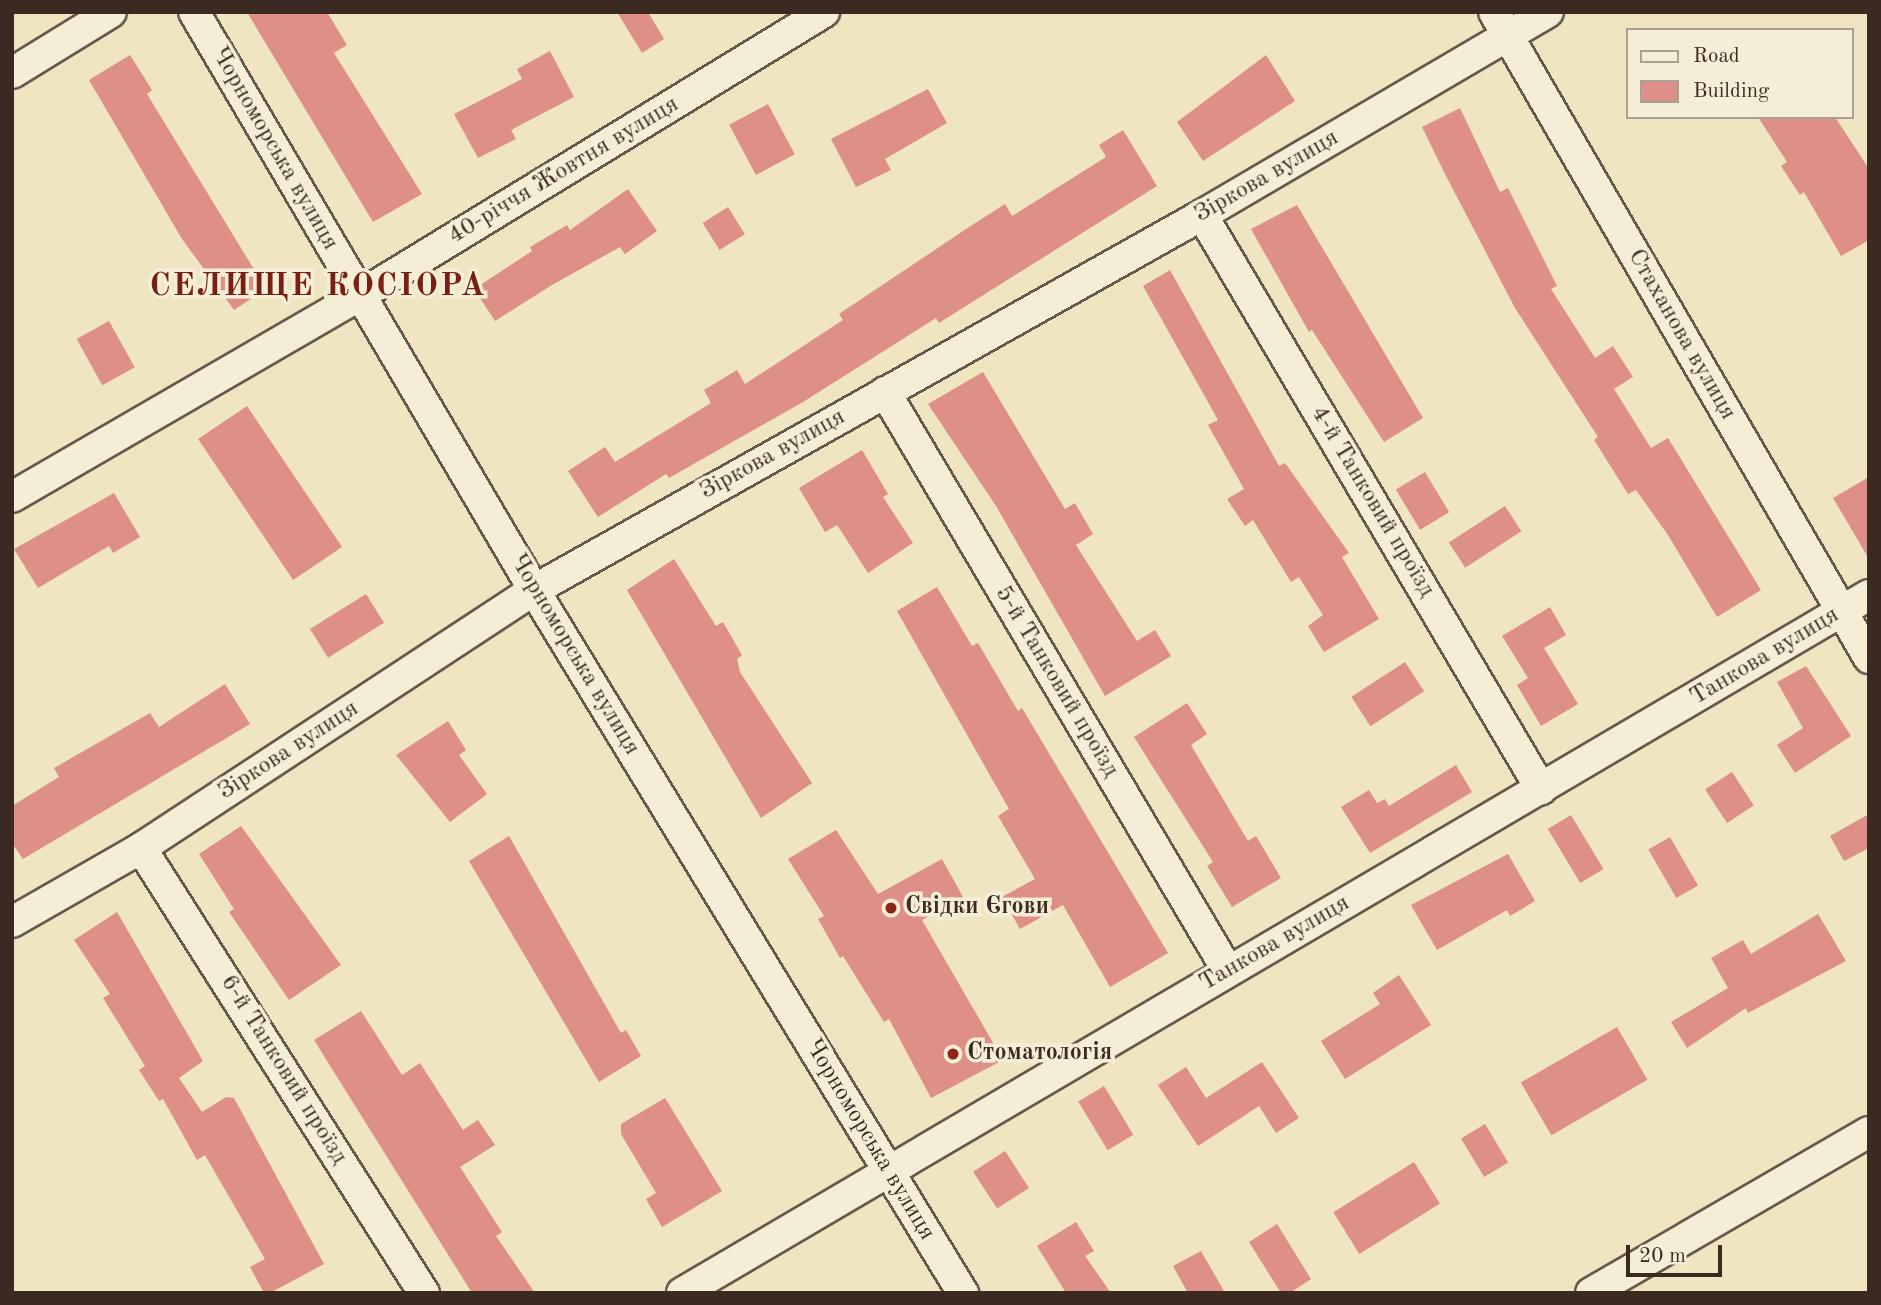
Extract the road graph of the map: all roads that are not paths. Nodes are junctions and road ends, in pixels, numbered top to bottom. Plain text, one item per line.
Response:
1 (111, 12) edge
2 (194, 12) edge
3 (824, 12) edge
4 (1548, 12) edge
5 (1501, 24) edge
6 (12, 73) edge
7 (1202, 215) junction
8 (359, 296) junction
9 (885, 392) junction
10 (12, 497) edge
11 (534, 590) junction
12 (1869, 595) edge
13 (1841, 612) junction
14 (1869, 658) edge
15 (1541, 789) junction
16 (141, 848) junction
17 (12, 922) edge
18 (1228, 971) junction
19 (1869, 1132) edge
20 (887, 1170) junction
21 (424, 1293) edge
22 (682, 1293) edge
23 (963, 1293) edge
24 (1591, 1293) edge

1 - 6 street
2 - 8 street, Чорноморська вулиця
3 - 8 street, 40-річчя Жовтня вулиця
4 - 5 street, Зіркова вулиця
5 - 7 street, Зіркова вулиця
5 - 13 street, Стаханова вулиця
7 - 9 street, Зіркова вулиця
7 - 15 street, 4-й Танковий проїзд
8 - 10 street, 40-річчя Жовтня вулиця
8 - 11 street, Чорноморська вулиця
9 - 11 street, Зіркова вулиця
9 - 18 street, 5-й Танковий проїзд
11 - 16 street, Зіркова вулиця
11 - 20 street, Чорноморська вулиця
12 - 13 street, Танкова вулиця
13 - 14 street, Стаханова вулиця
13 - 15 street, Танкова вулиця
15 - 18 street, Танкова вулиця
16 - 17 street, Зіркова вулиця
16 - 21 street, 6-й Танковий проїзд
18 - 20 street, Танкова вулиця
19 - 24 street
20 - 22 street, Танкова вулиця
20 - 23 street, Чорноморська вулиця

